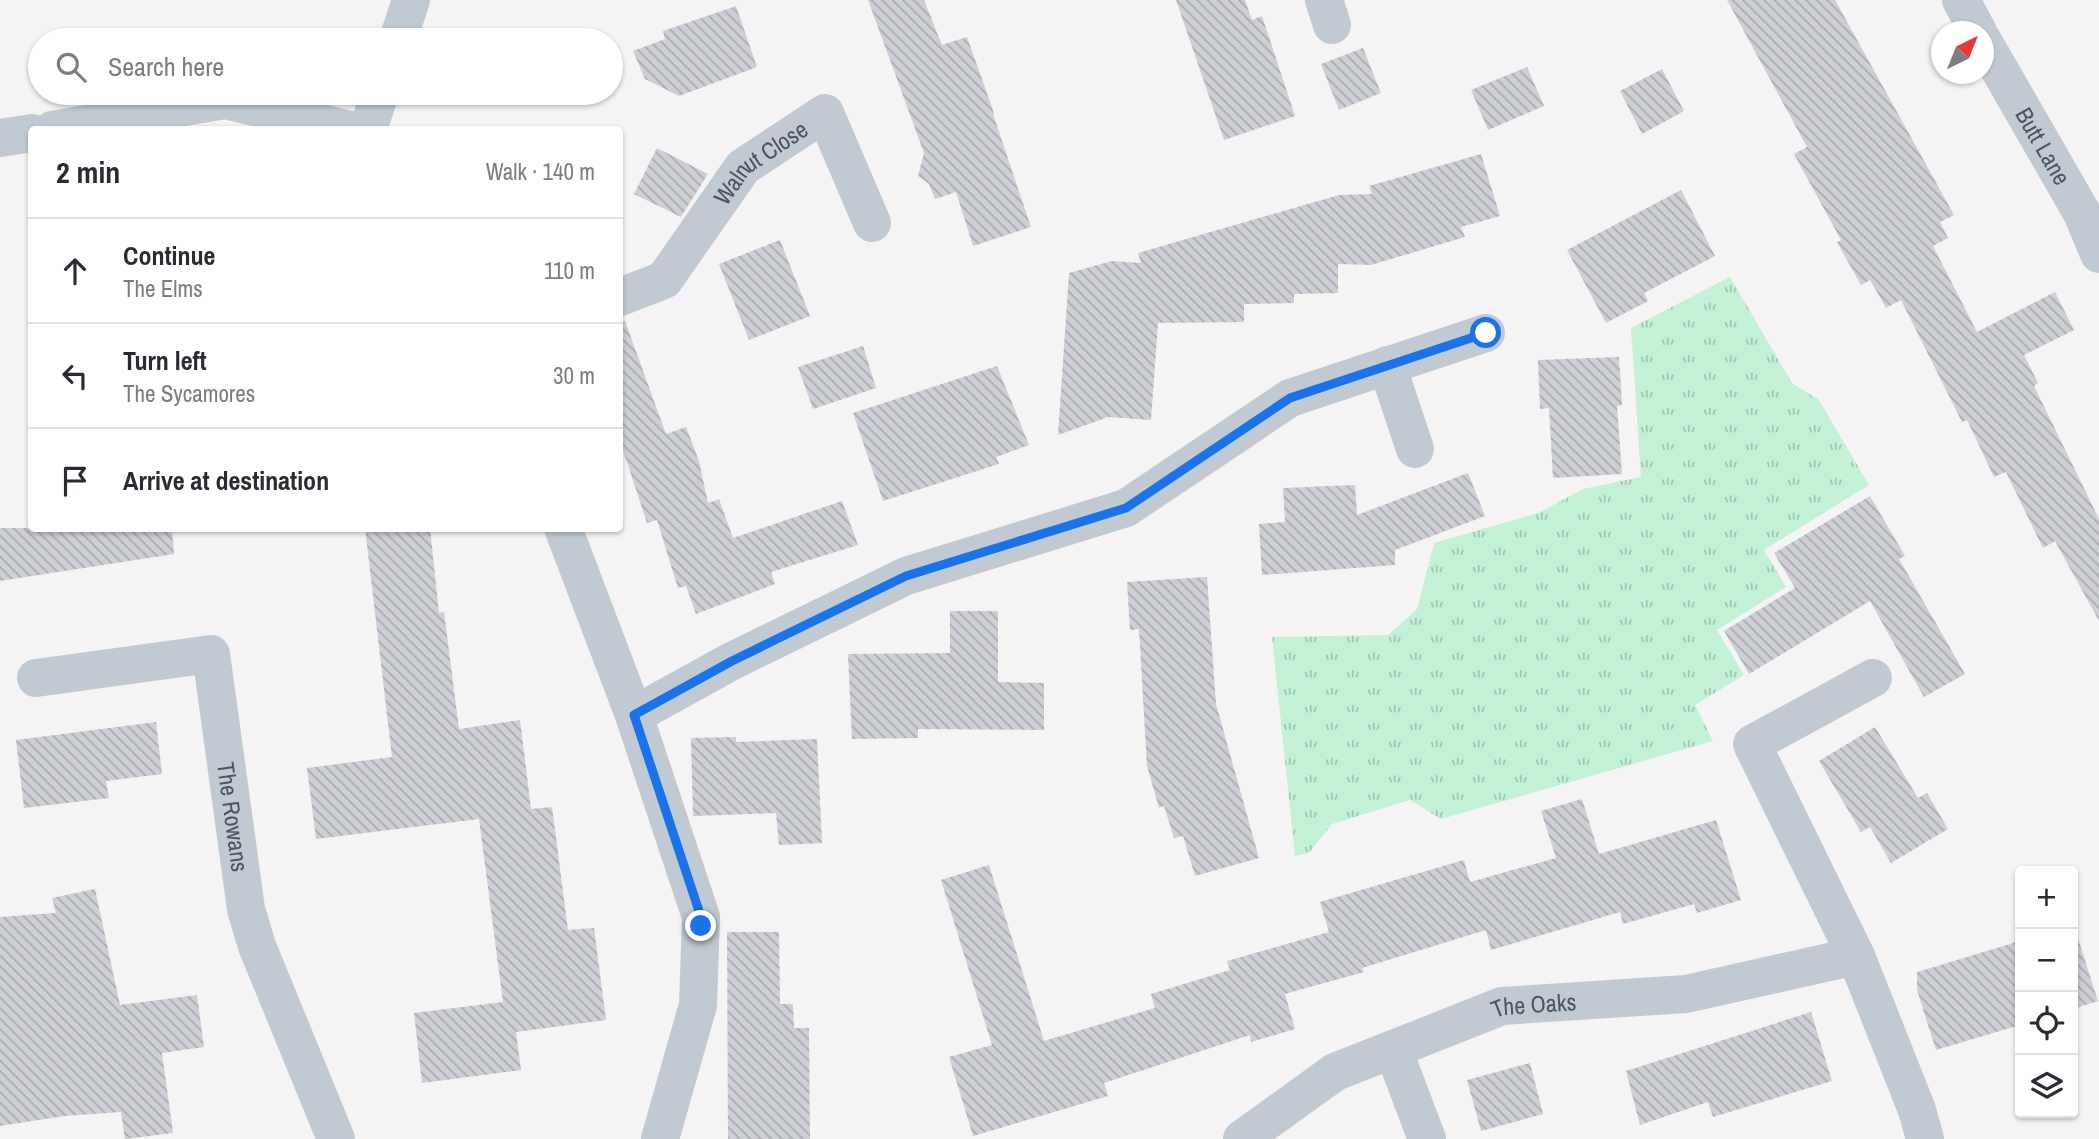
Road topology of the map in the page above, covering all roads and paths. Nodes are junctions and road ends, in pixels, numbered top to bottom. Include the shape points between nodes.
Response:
1 (411, 0) edge
2 (1961, 0) edge
3 (1972, 21) edge
4 (402, 28) edge
5 (1994, 60) edge
6 (196, 105) edge
7 (246, 105) edge
8 (376, 105) edge
9 (75, 126) edge
10 (333, 126) edge
11 (369, 126) edge
12 (28, 134) edge
13 (0, 138) edge
14 (872, 223) dead end
15 (2099, 254) edge
16 (623, 296) edge
17 (1486, 333) dead end
18 (1387, 365) junction
19 (1415, 449) dead end
20 (565, 532) edge
21 (36, 678) dead end
22 (1873, 678) dead end
23 (634, 715) junction
24 (1856, 957) junction
25 (1393, 1049) junction
26 (335, 1139) edge
27 (660, 1139) edge
28 (1242, 1139) edge
29 (1427, 1139) edge
30 (1925, 1139) edge

1 - 4 street
2 - 3 street
5 - 15 street, Butt Lane via 2082,213
6 - 9 street
7 - 10 street
8 - 11 street
12 - 13 street
14 - 16 street, Walnut Close via 825,113 743,167 664,280
17 - 18 street
18 - 19 street
18 - 23 street via 1290,398 1126,508 906,576
20 - 23 street
21 - 26 street, The Rowans via 211,654 246,909
22 - 24 street via 1752,744
23 - 27 street via 701,917 698,1005
24 - 25 street, The Oaks via 1686,993 1502,1006
24 - 30 street
25 - 28 street, The Oaks via 1335,1072
25 - 29 street

